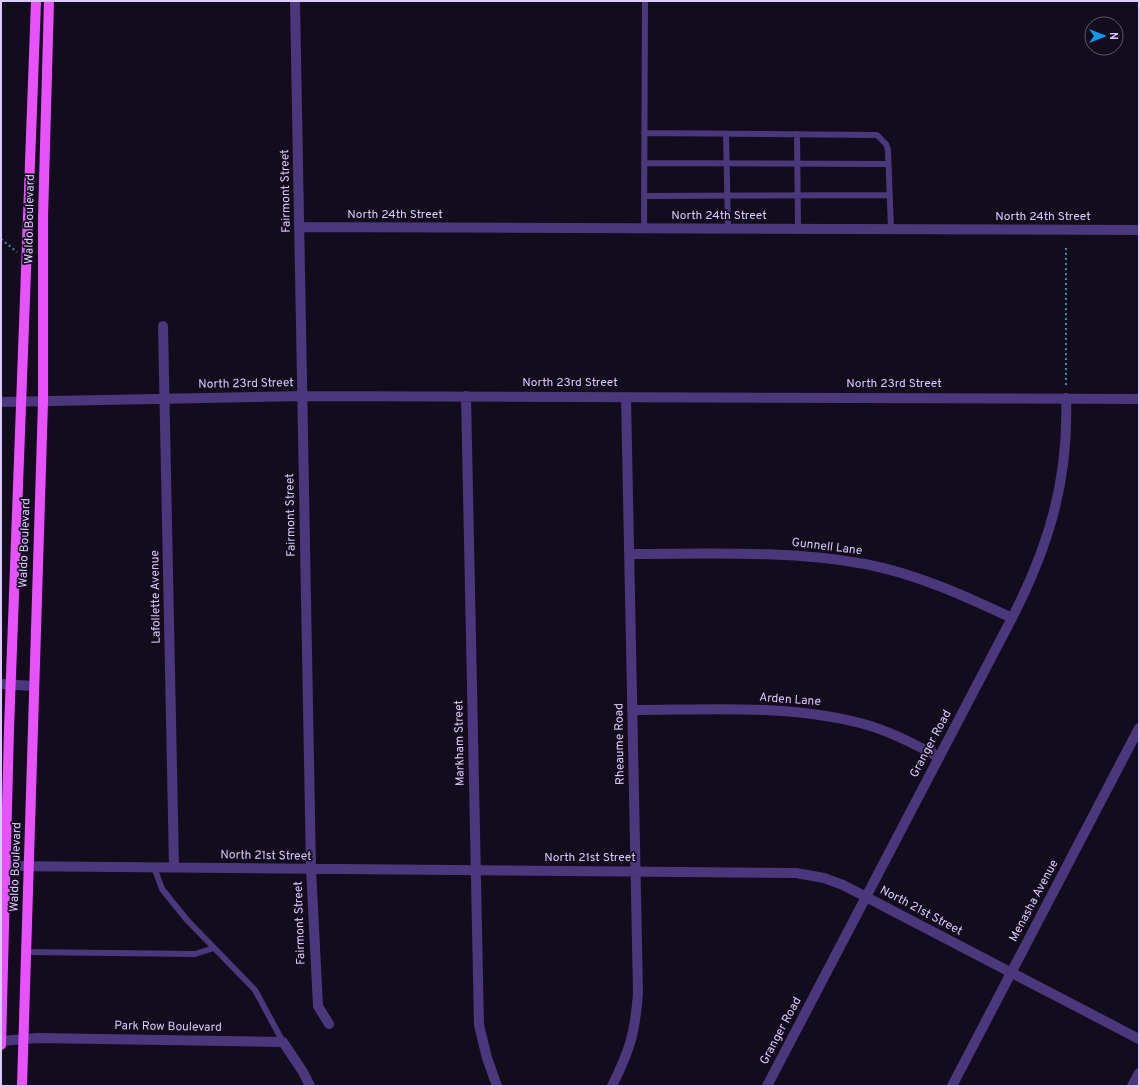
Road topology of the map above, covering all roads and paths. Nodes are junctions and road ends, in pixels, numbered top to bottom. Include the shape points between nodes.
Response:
1 (36, 1) edge
2 (49, 1) edge
3 (295, 1) edge
4 (645, 1) edge
5 (644, 133) junction
6 (726, 134) junction
7 (798, 134) junction
8 (644, 163) junction
9 (727, 164) junction
10 (798, 164) junction
11 (888, 164) junction
12 (890, 195) junction
13 (644, 196) junction
14 (728, 196) junction
15 (798, 196) junction
16 (299, 227) junction
17 (644, 228) junction
18 (728, 229) junction
19 (798, 229) junction
20 (891, 229) junction
21 (1139, 230) edge
22 (1, 239) edge
23 (1066, 247) dead end
24 (18, 252) dead end
25 (163, 326) dead end
26 (1066, 384) dead end
27 (302, 396) junction
28 (466, 396) junction
29 (626, 397) junction
30 (164, 398) junction
31 (1066, 398) junction
32 (1139, 399) edge
33 (1, 402) edge
34 (20, 402) junction
35 (43, 402) junction
36 (629, 554) junction
37 (1012, 618) junction
38 (6, 685) edge
39 (34, 686) junction
40 (632, 710) junction
41 (1139, 728) edge
42 (939, 756) junction
43 (3, 866) edge
44 (29, 866) junction
45 (154, 867) junction
46 (174, 868) junction
47 (311, 869) junction
48 (475, 871) junction
49 (635, 872) junction
50 (866, 897) junction
51 (214, 948) junction
52 (2, 951) edge
53 (26, 952) junction
54 (1010, 973) junction
55 (329, 1024) dead end
56 (24, 1039) junction
57 (1139, 1039) edge
58 (1, 1041) edge
59 (284, 1042) junction
60 (1, 1045) edge
61 (1139, 1073) edge
62 (22, 1086) edge
63 (310, 1086) edge
64 (497, 1086) edge
65 (612, 1086) edge
66 (767, 1086) edge
67 (952, 1086) edge
68 (1132, 1086) edge

1 - 34 main road, Waldo Boulevard
2 - 35 main road, Waldo Boulevard via 43,218
3 - 16 street, Fairmont Street
4 - 5 lane
5 - 6 lane
5 - 8 lane
6 - 7 lane
6 - 9 lane
7 - 10 lane
7 - 11 lane via 877,135 886,144
8 - 9 lane
8 - 13 lane
9 - 10 lane
9 - 14 lane
10 - 11 lane
10 - 15 lane
11 - 12 lane
12 - 15 lane
12 - 20 lane
13 - 14 lane
13 - 17 lane
14 - 15 lane
14 - 18 lane
15 - 19 lane
16 - 17 street, North 24th Street
16 - 27 street, Fairmont Street
17 - 18 street, North 24th Street
18 - 19 street, North 24th Street
19 - 20 street, North 24th Street
20 - 21 street, North 24th Street
22 - 24 path
23 - 26 path
25 - 30 street, Lafollette Avenue
27 - 28 street, North 23rd Street
27 - 30 street, North 23rd Street
27 - 47 street, Fairmont Street
28 - 29 street, North 23rd Street
28 - 48 street, Markham Street
29 - 31 street, North 23rd Street
29 - 36 street, Rheaume Road
30 - 35 street, North 23rd Street
30 - 46 street, Lafollette Avenue
31 - 32 street, North 23rd Street
31 - 37 street, Granger Road via 1067,432 1056,506 1039,562
33 - 34 street, North 23rd Street
34 - 35 street, North 23rd Street
34 - 38 main road, Waldo Boulevard
35 - 39 main road, Waldo Boulevard
36 - 37 street, Gunnell Lane via 784,554 866,564 934,584
36 - 40 street, Rheaume Road
37 - 42 street, Granger Road
38 - 39 street
38 - 43 main road, Waldo Boulevard
39 - 44 main road, Waldo Boulevard
40 - 42 street, Arden Lane via 765,710 824,715 876,729
40 - 49 street, Rheaume Road
41 - 54 street, Menasha Avenue
42 - 50 street, Granger Road
43 - 44 street, North 21st Street
43 - 52 main road, Waldo Boulevard
44 - 45 street, North 21st Street
44 - 53 main road, Waldo Boulevard
45 - 46 street, North 21st Street
45 - 51 lane via 162,889
46 - 47 street, North 21st Street
47 - 48 street, North 21st Street
47 - 55 street, Fairmont Street via 318,1006
48 - 49 street, North 21st Street
48 - 64 street, Markham Street via 479,1025
49 - 50 street, North 21st Street via 796,873 824,878
49 - 65 street, Rheaume Road via 638,993 636,1023 627,1055
50 - 54 street, North 21st Street
50 - 66 street, Granger Road
51 - 53 lane via 195,954
51 - 59 lane via 255,990
52 - 58 main road, Waldo Boulevard
53 - 56 main road, Waldo Boulevard
54 - 57 street, North 21st Street
54 - 67 street, Menasha Avenue
56 - 58 street, Park Row Boulevard
56 - 59 street, Park Row Boulevard
56 - 62 main road, Waldo Boulevard
58 - 60 main road, Waldo Boulevard
59 - 63 street
61 - 68 street

